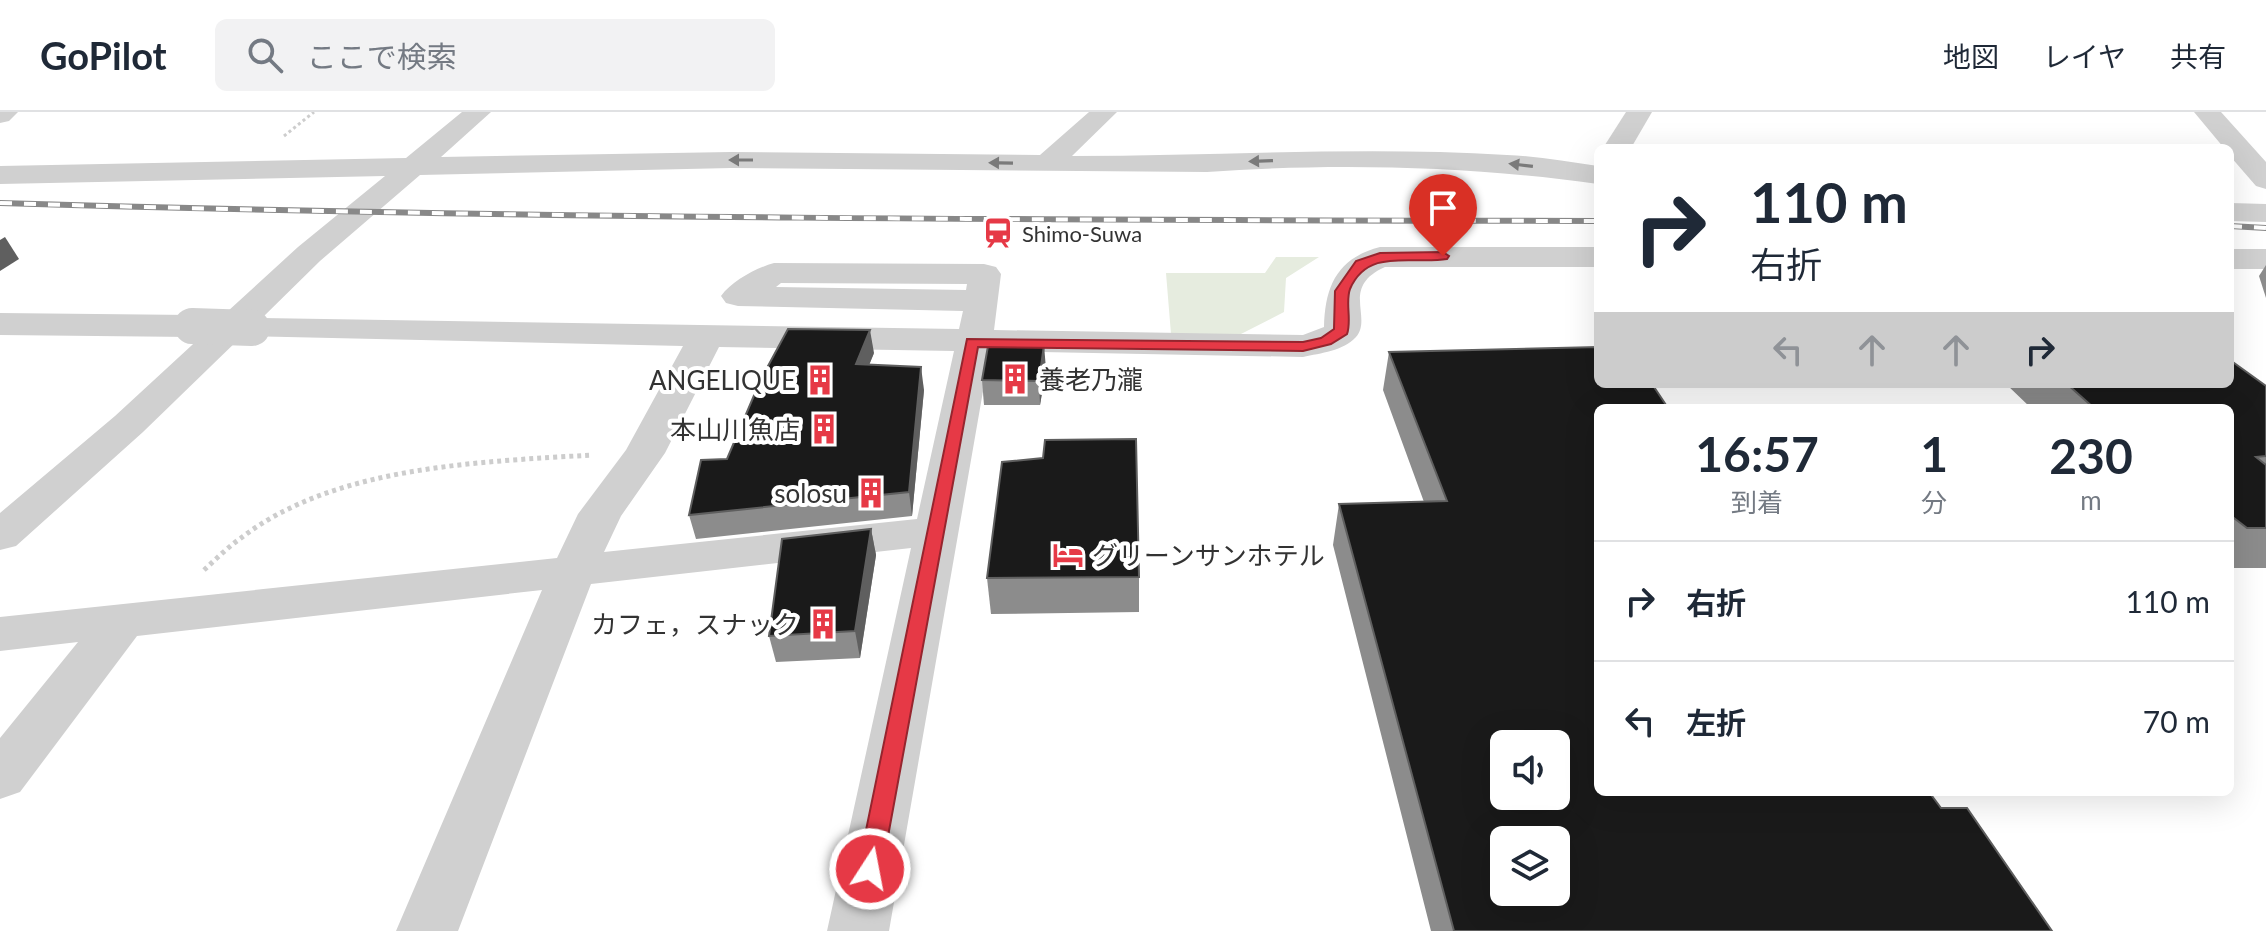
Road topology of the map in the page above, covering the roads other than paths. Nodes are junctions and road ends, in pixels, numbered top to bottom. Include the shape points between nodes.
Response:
1 (5, 112) edge
2 (478, 112) edge
3 (1104, 112) edge
4 (1639, 112) edge
5 (2207, 112) edge
6 (0, 115) edge
7 (1619, 144) edge
8 (1047, 164) junction
9 (412, 168) junction
10 (1594, 174) edge
11 (0, 175) edge
12 (2266, 180) edge
13 (2234, 212) edge
14 (2266, 213) edge
15 (1594, 257) edge
16 (2234, 259) edge
17 (2266, 259) edge
18 (977, 322) junction
19 (0, 324) edge
20 (706, 336) junction
21 (938, 531) junction
22 (0, 536) edge
23 (572, 573) junction
24 (142, 619) junction
25 (0, 634) edge
26 (0, 777) edge
27 (427, 931) edge
28 (858, 931) edge

1 - 6 street
2 - 9 street
3 - 8 street
4 - 7 street
5 - 12 street
8 -> 9 street via 731,160
10 -> 8 street via 1508,163
9 - 11 street
9 - 22 street via 309,254 129,424
13 - 14 street
15 - 18 street via 1380,257 1361,264 1342,291 1342,331 1303,346
16 - 17 street
18 - 18 street via 984,274 774,273 738,296
18 - 20 street
18 - 21 street
19 - 20 street, bridge
20 - 23 street via 645,453 600,514
21 - 23 street
21 - 28 street
23 - 24 street
23 - 27 street
24 - 25 street
24 - 26 street

